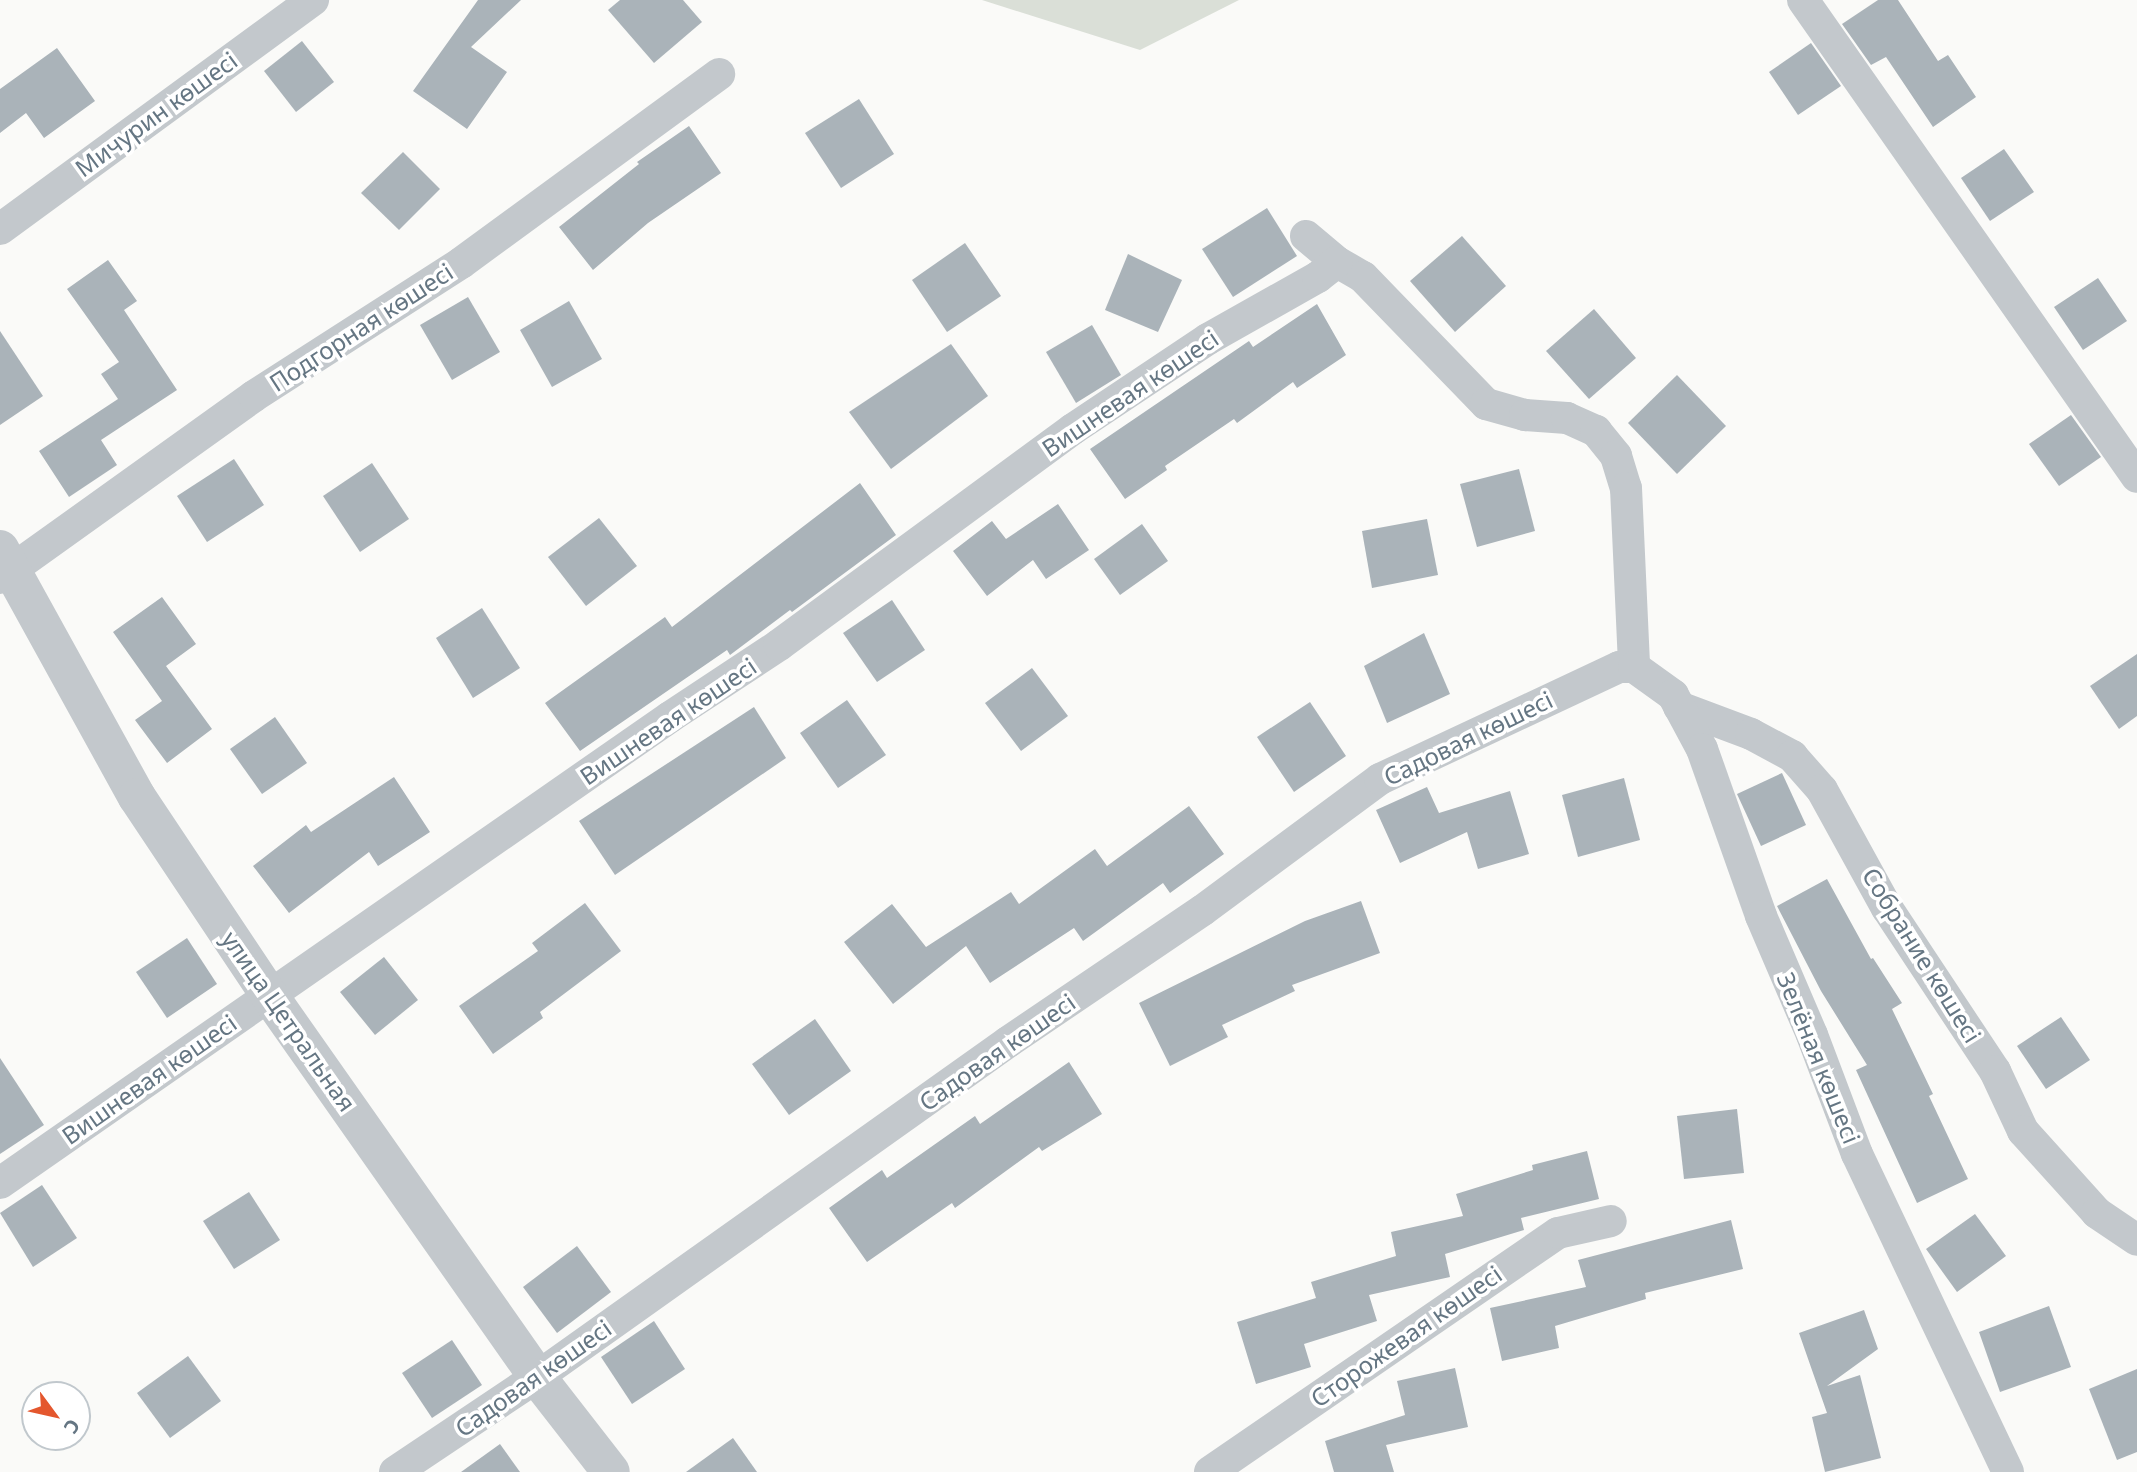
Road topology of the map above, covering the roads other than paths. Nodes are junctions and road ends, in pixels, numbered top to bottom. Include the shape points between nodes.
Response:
1 (313, 0) edge
2 (1803, 0) edge
3 (719, 74) dead end
4 (0, 229) edge
5 (1306, 236) dead end
6 (1337, 262) junction
7 (2137, 477) edge
8 (4, 565) edge
9 (1626, 667) junction
10 (1679, 708) junction
11 (269, 995) junction
12 (0, 1183) edge
13 (1611, 1221) dead end
14 (2137, 1240) edge
15 (537, 1377) junction
16 (396, 1472) edge
17 (611, 1472) edge
18 (1210, 1472) edge
19 (2007, 1472) edge

1 - 4 street, Мичурин көшесі
2 - 7 street
3 - 8 street, Подгорная көшесі via 460,263
5 - 6 street
6 - 9 street via 1372,286 1486,404 1525,415 1567,418 1596,431 1616,456 1626,488
6 - 11 street, Вишневая көшесі via 1208,339 1073,429 779,645
8 - 11 street, улица Цетральная via 137,797
9 - 10 street, Зелёная көшесі via 1673,695
9 - 15 street, Садовая көшесі via 1380,779 1203,910
10 - 14 street, Собрание көшесі via 1751,734 1792,756 1822,790 1887,908 1995,1070 2023,1131 2097,1213
10 - 19 street, Зелёная көшесі via 1702,749 1761,916 1857,1154
11 - 12 street, Вишневая көшесі
11 - 15 street, улица Цетральная
13 - 18 street, Сторожевая көшесі via 1558,1233
15 - 16 street, Садовая көшесі
15 - 17 street, улица Цетральная

